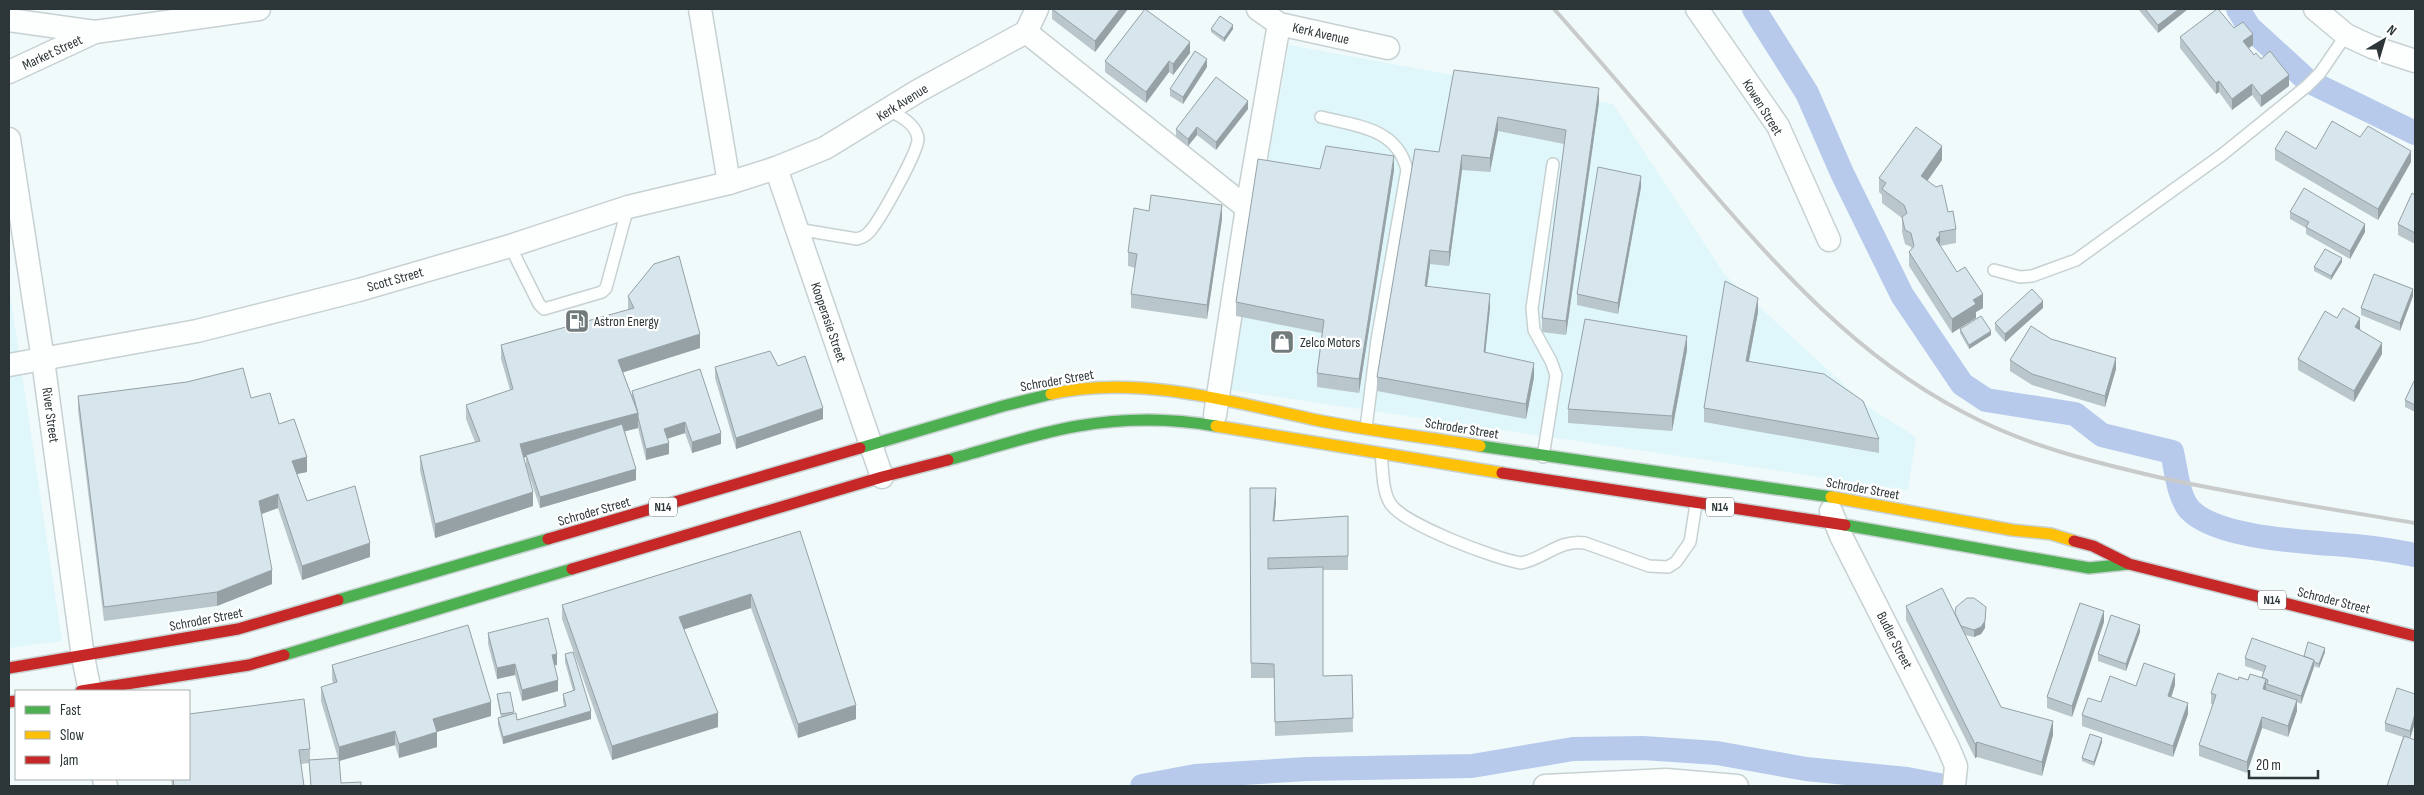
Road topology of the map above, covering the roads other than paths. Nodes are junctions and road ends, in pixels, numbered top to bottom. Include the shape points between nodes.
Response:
1 (259, 9) edge
2 (700, 9) edge
3 (1038, 9) edge
4 (1258, 9) edge
5 (1696, 9) edge
6 (2315, 9) edge
7 (9, 20) edge
8 (1279, 24) junction
9 (95, 32) junction
10 (1026, 32) junction
11 (2346, 35) junction
12 (1388, 48) dead end
13 (2415, 61) edge
14 (9, 72) edge
15 (888, 110) junction
16 (1320, 117) dead end
17 (9, 138) edge
18 (1553, 164) dead end
19 (776, 168) junction
20 (729, 183) junction
21 (628, 207) junction
22 (1247, 208) junction
23 (797, 229) junction
24 (1829, 240) dead end
25 (510, 246) junction
26 (1994, 270) dead end
27 (43, 360) junction
28 (9, 365) edge
29 (1218, 398) junction
30 (1213, 425) junction
31 (1366, 428) junction
32 (872, 445) junction
33 (1381, 453) junction
34 (1543, 457) junction
35 (882, 477) junction
36 (1540, 479) junction
37 (1825, 496) junction
38 (1696, 504) junction
39 (1836, 524) junction
40 (2129, 564) junction
41 (2415, 636) edge
42 (83, 657) junction
43 (9, 668) edge
44 (87, 690) edge
45 (93, 690) edge
46 (1955, 779) edge
47 (1545, 786) edge
48 (1737, 786) edge

1 - 9 street, Market Street
2 - 20 street
3 - 10 street
4 - 8 street, Kerk Avenue
5 - 24 street, Kowen Street via 1778,126
6 - 11 street
7 - 9 street, Market Street
8 - 12 street, Kerk Avenue
8 - 22 street
9 - 14 street, Market Street
10 - 15 street, Kerk Avenue
10 - 22 street
11 - 13 street
11 - 26 lane via 2307,86 2223,154 2076,260 2032,276 2020,277
15 - 19 street, Kerk Avenue via 825,148
15 - 23 lane via 916,131 917,144 894,193 871,230 857,239
16 - 31 lane via 1394,142 1407,170 1377,340
17 - 27 street, River Street
18 - 34 lane via 1532,308 1534,330 1556,375
19 - 20 street, Scott Street
19 - 23 street, Kooperasie Street
20 - 21 street, Scott Street
21 - 25 street, Scott Street
21 - 25 lane via 607,285 602,292 544,309
22 - 29 street
23 - 32 street, Kooperasie Street
25 - 27 street, Scott Street via 359,290 197,331
27 - 28 street, Scott Street
27 - 42 street, River Street
29 - 30 street
29 - 31 highway, Schroder Street / N14 via 1268,411
29 - 32 highway, Schroder Street / N14 via 1118,388 1069,390
30 - 33 highway, Schroder Street / N14
30 - 35 highway, Schroder Street / N14 via 1171,420 1077,426
31 - 34 highway, Schroder Street / N14
32 - 35 street, Kooperasie Street
32 - 42 highway, Schroder Street / N14 via 238,629
33 - 36 highway, Schroder Street / N14
33 - 38 lane via 1386,495 1403,517 1420,527 1521,563 1575,541 1649,566 1668,567 1676,562 1690,542
34 - 36 lane
34 - 37 highway, Schroder Street / N14
35 - 45 highway, Schroder Street / N14 via 249,665
36 - 38 highway, Schroder Street / N14
37 - 39 street, Budler Street
37 - 40 highway, Schroder Street / N14 via 2012,530 2051,534 2093,546
38 - 39 highway, Schroder Street / N14
39 - 40 highway, Schroder Street / N14 via 2089,568
39 - 46 street, Budler Street via 1948,746
40 - 41 highway, Schroder Street / N14
42 - 43 highway, Schroder Street / N14
42 - 44 street, River Street
47 - 48 street via 1666,780

